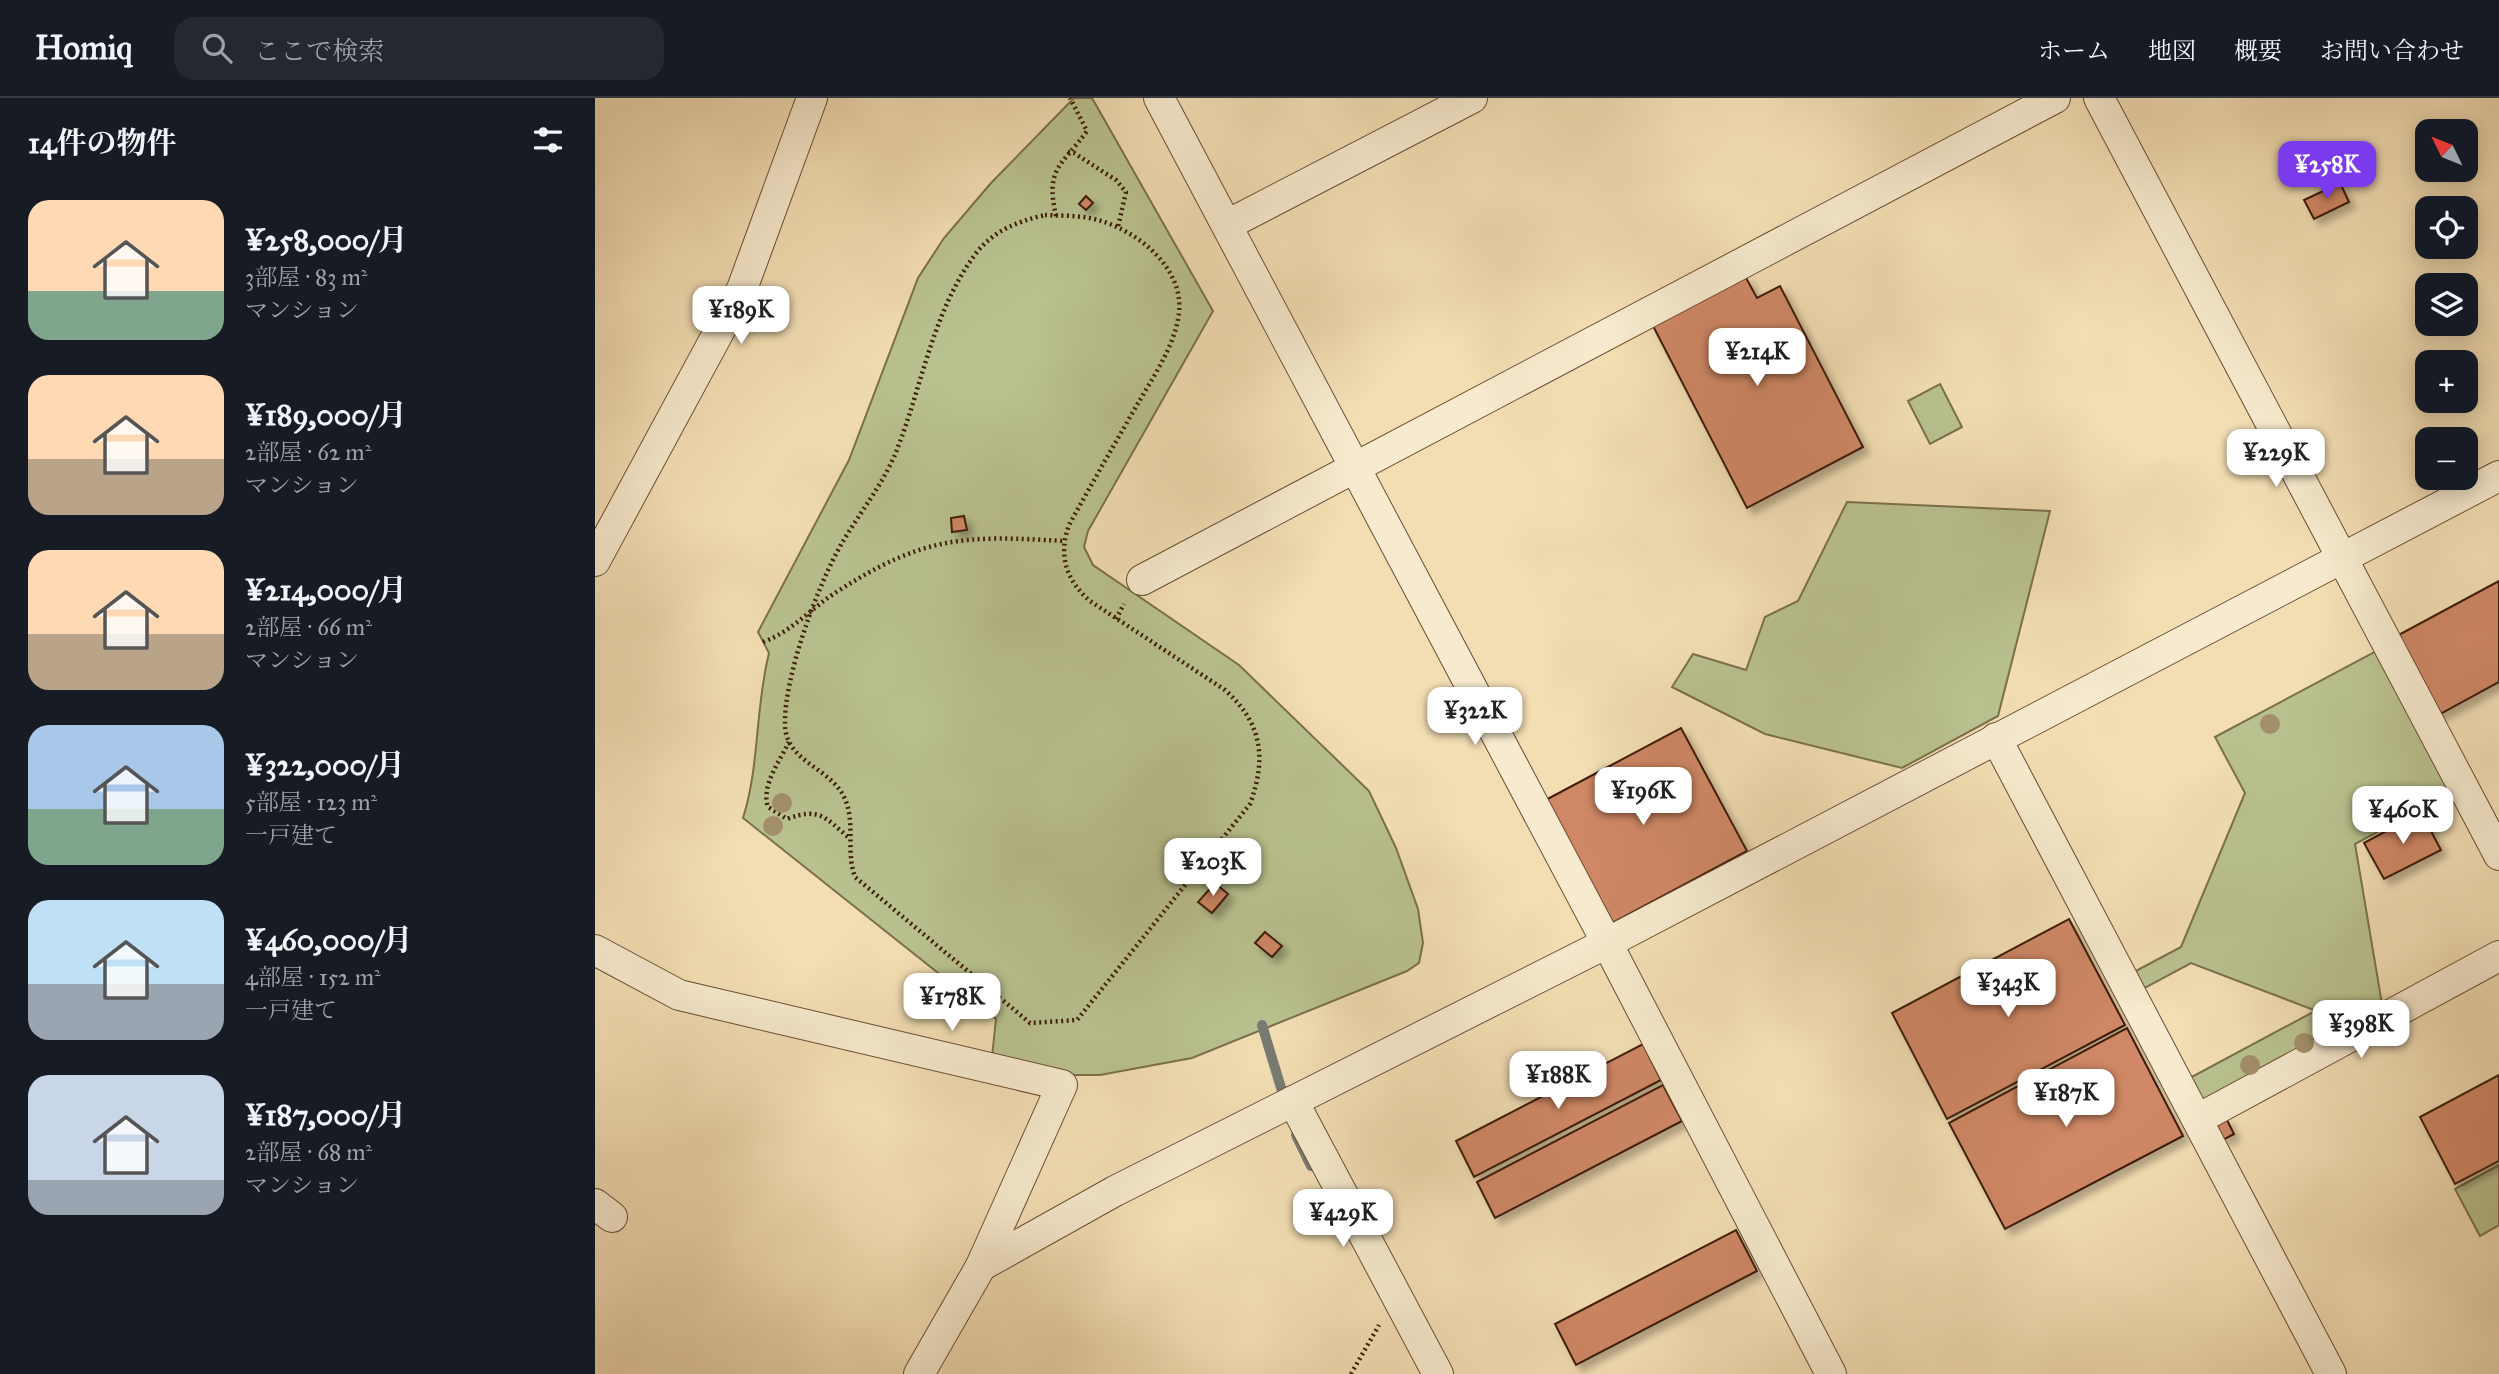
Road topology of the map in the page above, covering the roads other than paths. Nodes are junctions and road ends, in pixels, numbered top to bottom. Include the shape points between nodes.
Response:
1 (813, 98) edge
2 (1159, 98) edge
3 (1472, 98) edge
4 (2055, 98) edge
5 (2099, 98) edge
6 (1227, 225) junction
7 (1355, 466) junction
8 (2499, 476) edge
9 (2341, 559) junction
10 (595, 561) edge
11 (1142, 580) dead end
12 (1996, 738) junction
13 (2499, 855) edge
14 (1608, 943) junction
15 (595, 950) edge
16 (2499, 956) edge
17 (1293, 1101) junction
18 (2198, 1119) junction
19 (981, 1266) junction
20 (919, 1374) edge
21 (1438, 1374) edge
22 (1831, 1374) edge
23 (2331, 1374) edge

1 - 10 street via 742,289
2 - 6 street
3 - 6 street
4 - 7 street
5 - 9 street
6 - 7 street
7 - 11 street
7 - 14 street
8 - 9 street
9 - 12 street
9 - 13 street
12 - 14 street
12 - 18 street
14 - 17 street
14 - 22 street
15 - 19 street via 679,995 1062,1085
16 - 18 street
17 - 19 street via 1115,1191
17 - 21 street
18 - 23 street
19 - 20 street

